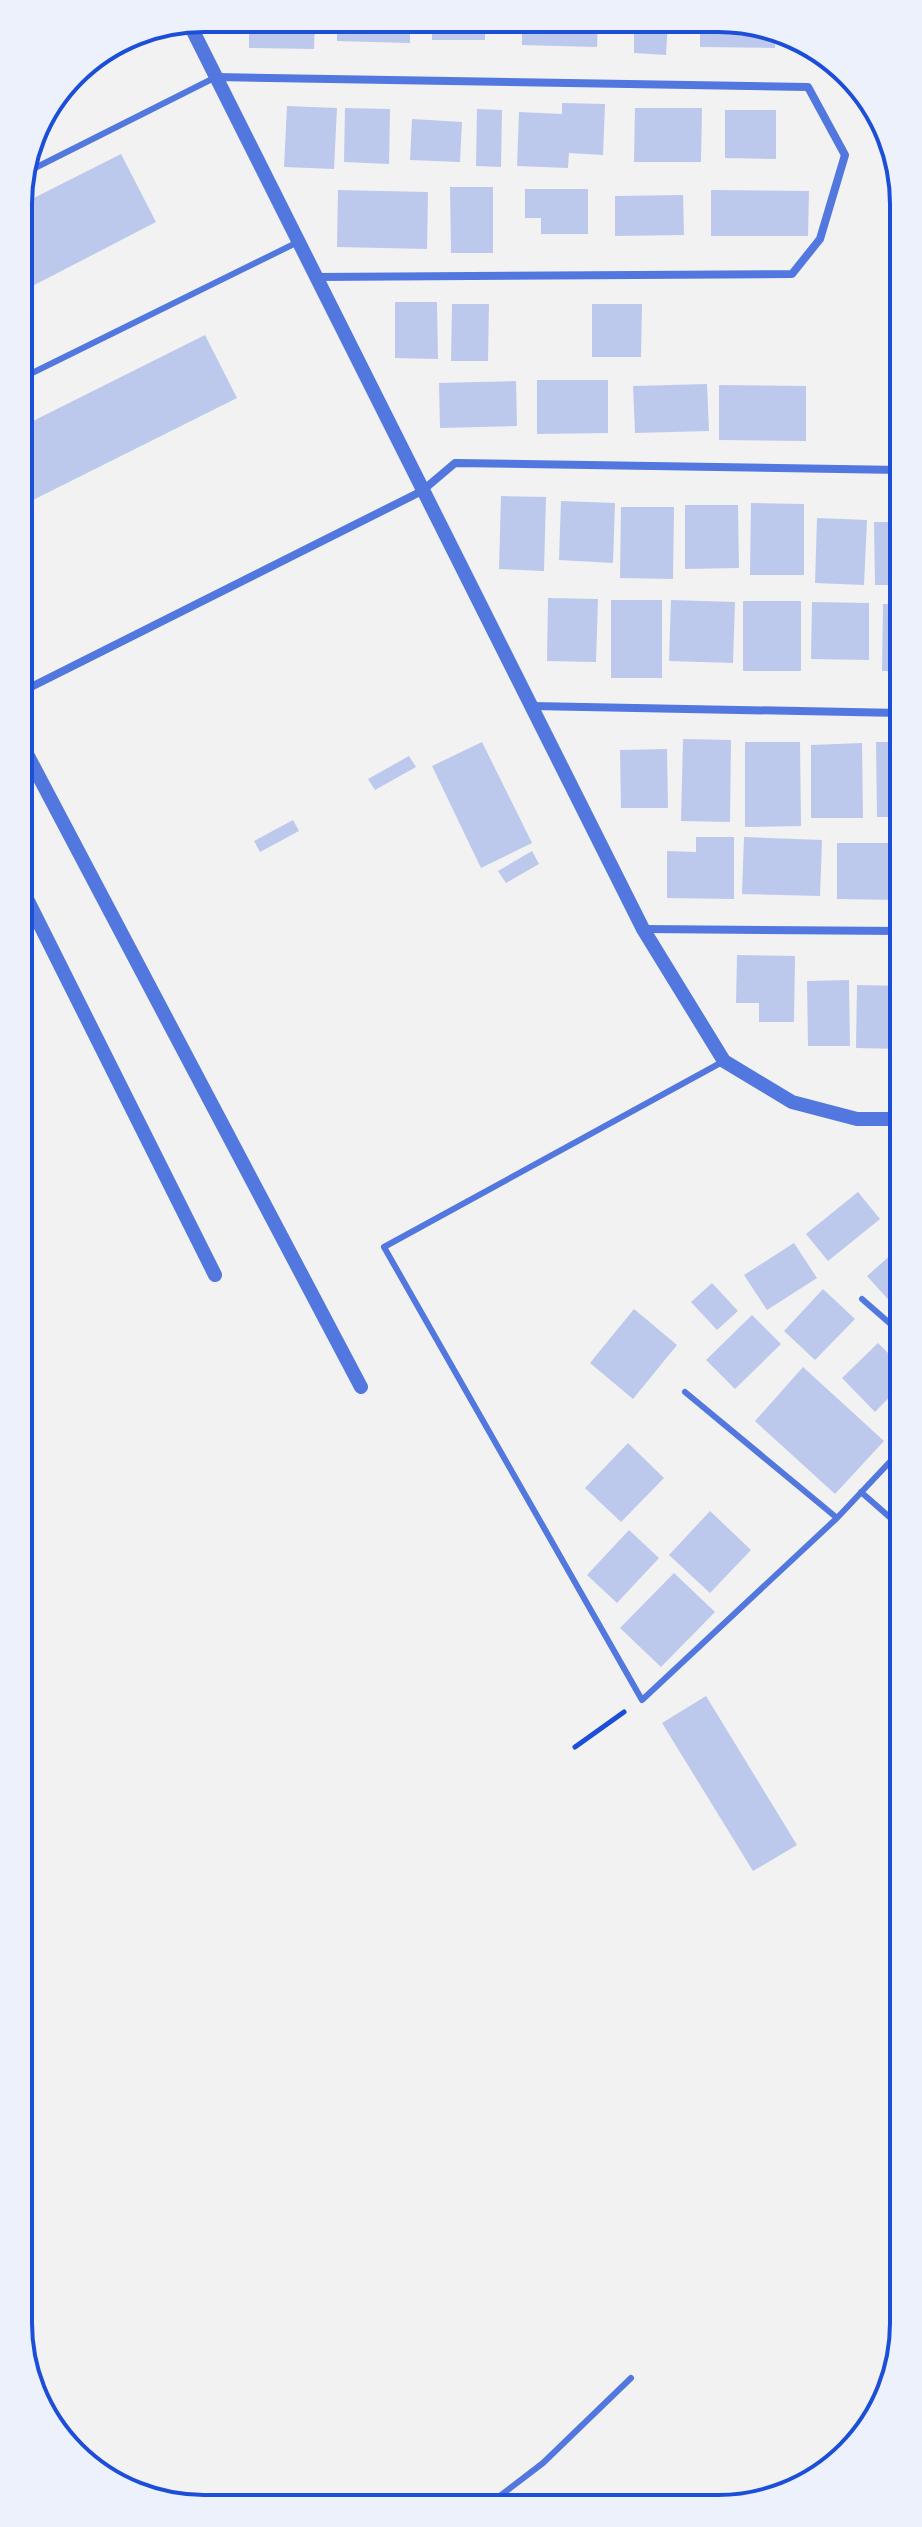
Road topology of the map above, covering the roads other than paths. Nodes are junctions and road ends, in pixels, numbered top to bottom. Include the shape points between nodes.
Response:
1 (194, 32) edge
2 (216, 77) junction
3 (36, 167) edge
4 (298, 242) junction
5 (316, 277) junction
6 (32, 373) edge
7 (890, 470) edge
8 (422, 491) junction
9 (32, 686) edge
10 (532, 706) junction
11 (890, 713) edge
12 (32, 764) edge
13 (32, 909) edge
14 (643, 929) junction
15 (890, 931) edge
16 (724, 1061) junction
17 (890, 1119) edge
18 (215, 1275) dead end
19 (862, 1299) dead end
20 (890, 1324) edge
21 (361, 1387) dead end
22 (685, 1392) dead end
23 (890, 1462) edge
24 (861, 1492) junction
25 (890, 1517) edge
26 (837, 1518) junction
27 (631, 2378) dead end
28 (501, 2495) edge

1 - 2 street
2 - 3 lane
2 - 4 street
2 - 5 street via 808,87 845,155 820,239 792,274
4 - 5 street
4 - 6 lane
5 - 8 street
7 - 8 street via 455,463
8 - 9 street
8 - 10 street
10 - 11 street
10 - 14 street
12 - 21 street
13 - 18 street
14 - 15 street
14 - 16 street
16 - 17 street via 792,1102 857,1119
16 - 26 lane via 384,1247 642,1700
19 - 20 lane
22 - 26 lane
23 - 24 lane
24 - 25 lane
24 - 26 lane
27 - 28 lane via 543,2463

